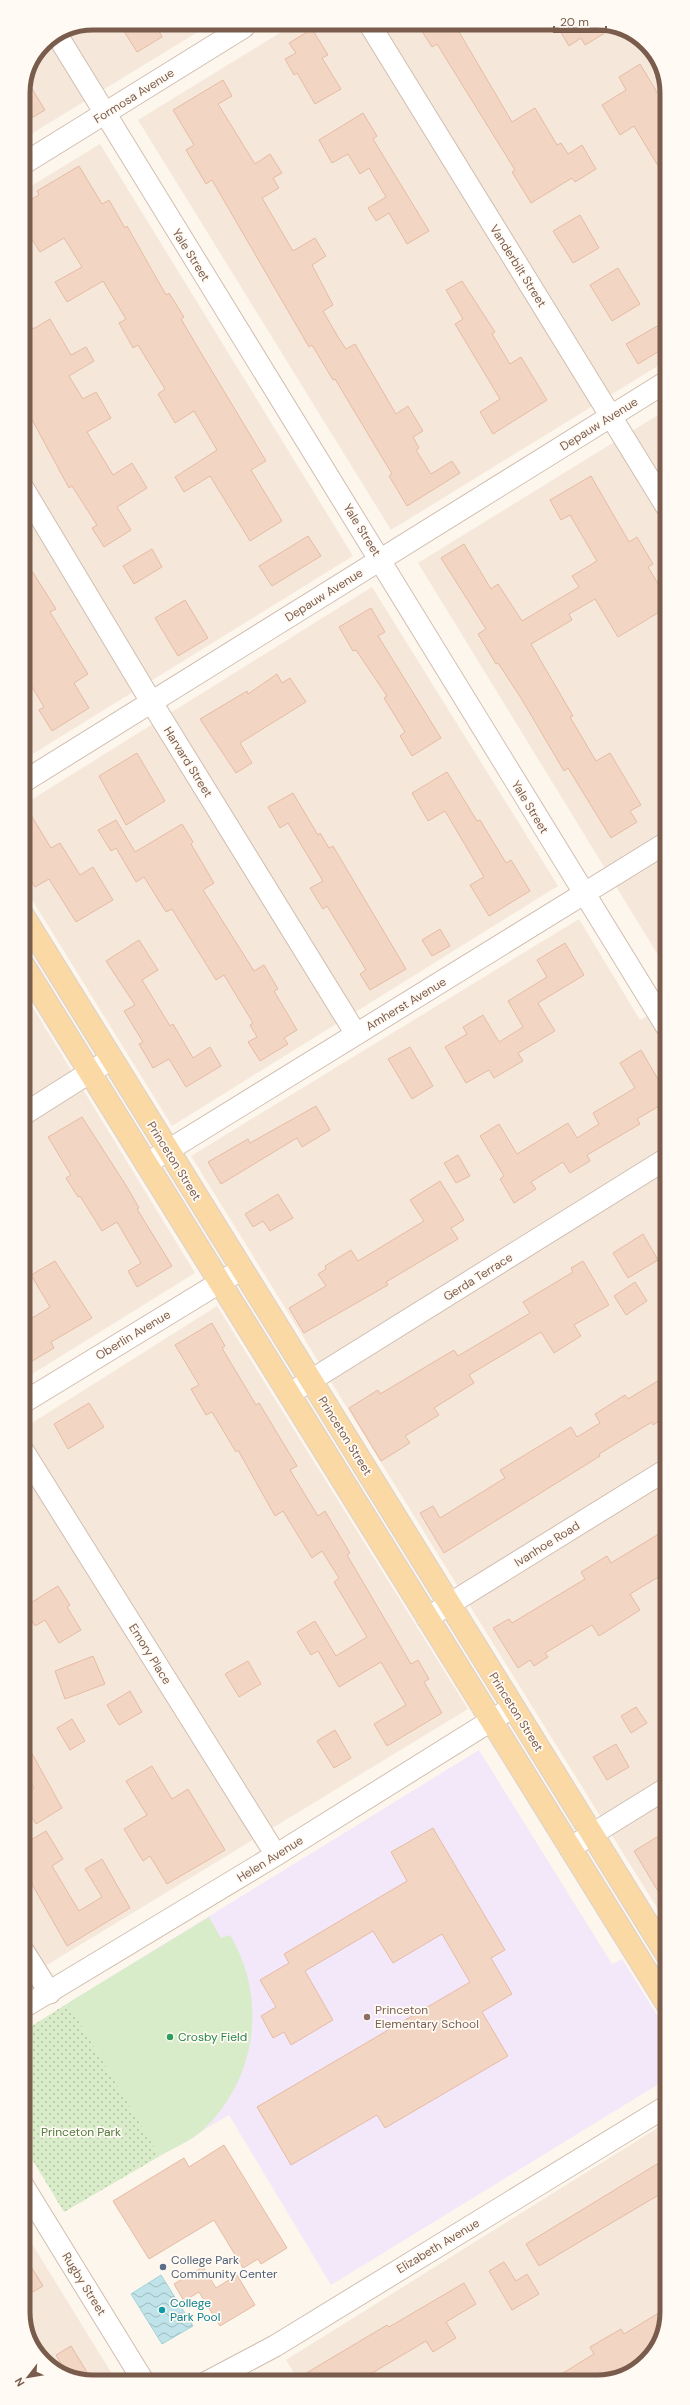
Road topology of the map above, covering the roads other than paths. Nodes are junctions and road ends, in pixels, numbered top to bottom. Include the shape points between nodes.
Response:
1 (239, 30) edge
2 (373, 30) edge
3 (60, 40) edge
4 (104, 114) junction
5 (30, 160) edge
6 (660, 386) edge
7 (611, 416) junction
8 (660, 496) edge
9 (30, 500) edge
10 (380, 560) junction
11 (152, 703) junction
12 (30, 778) edge
13 (660, 847) edge
14 (584, 895) junction
15 (30, 927) edge
16 (30, 976) edge
17 (660, 1016) edge
18 (356, 1034) junction
19 (111, 1059) junction
20 (89, 1073) junction
21 (30, 1110) edge
22 (167, 1150) junction
23 (660, 1162) edge
24 (146, 1164) junction
25 (242, 1269) junction
26 (219, 1282) junction
27 (311, 1381) junction
28 (289, 1394) junction
29 (30, 1398) edge
30 (30, 1462) edge
31 (660, 1474) edge
32 (450, 1605) junction
33 (427, 1618) junction
34 (513, 1707) junction
35 (491, 1721) junction
36 (660, 1792) edge
37 (592, 1835) junction
38 (570, 1848) junction
39 (276, 1855) junction
40 (660, 1944) edge
41 (30, 1962) edge
42 (660, 1993) edge
43 (50, 1994) junction
44 (30, 2004) edge
45 (660, 2110) edge
46 (30, 2197) edge
47 (140, 2375) edge
48 (220, 2375) edge

1 - 4 street, Formosa Avenue
2 - 7 street, Vanderbilt Street
3 - 4 street, Yale Street
4 - 5 street, Formosa Avenue
4 - 10 street, Yale Street
6 - 7 street, Depauw Avenue
7 - 8 street, Vanderbilt Street
7 - 10 street, Depauw Avenue
9 - 11 street, Harvard Street
10 - 11 street, Depauw Avenue
10 - 14 street, Yale Street
11 - 12 street, Depauw Avenue
11 - 18 street, Harvard Street
13 - 14 street, Amherst Avenue
14 - 17 street, Yale Street
14 - 18 street, Amherst Avenue
15 - 19 main road, Princeton Street
16 - 20 main road
18 - 22 street, Amherst Avenue
19 - 20 street
19 - 22 main road, Princeton Street
20 - 21 street
20 - 24 main road
22 - 24 street, Amherst Avenue
22 - 25 main road, Princeton Street
23 - 27 street, Gerda Terrace
24 - 26 main road
25 - 26 street, Oberlin Avenue
25 - 27 main road, Princeton Street
26 - 28 main road
26 - 29 street, Oberlin Avenue
27 - 28 street, Gerda Terrace
27 - 32 main road, Princeton Street
28 - 33 main road
30 - 39 street, Emory Place
31 - 32 street, Ivanhoe Road
32 - 33 street, Ivanhoe Road
32 - 34 main road, Princeton Street
33 - 35 main road
34 - 35 street, Helen Avenue
34 - 37 main road, Princeton Street
35 - 38 main road
35 - 39 street, Helen Avenue
36 - 37 street
37 - 38 street
37 - 40 main road, Princeton Street
38 - 42 main road
39 - 43 street, Helen Avenue
41 - 43 street
43 - 44 street, Helen Avenue
45 - 48 street, Elizabeth Avenue via 275,2346
46 - 47 street, Rugby Street

